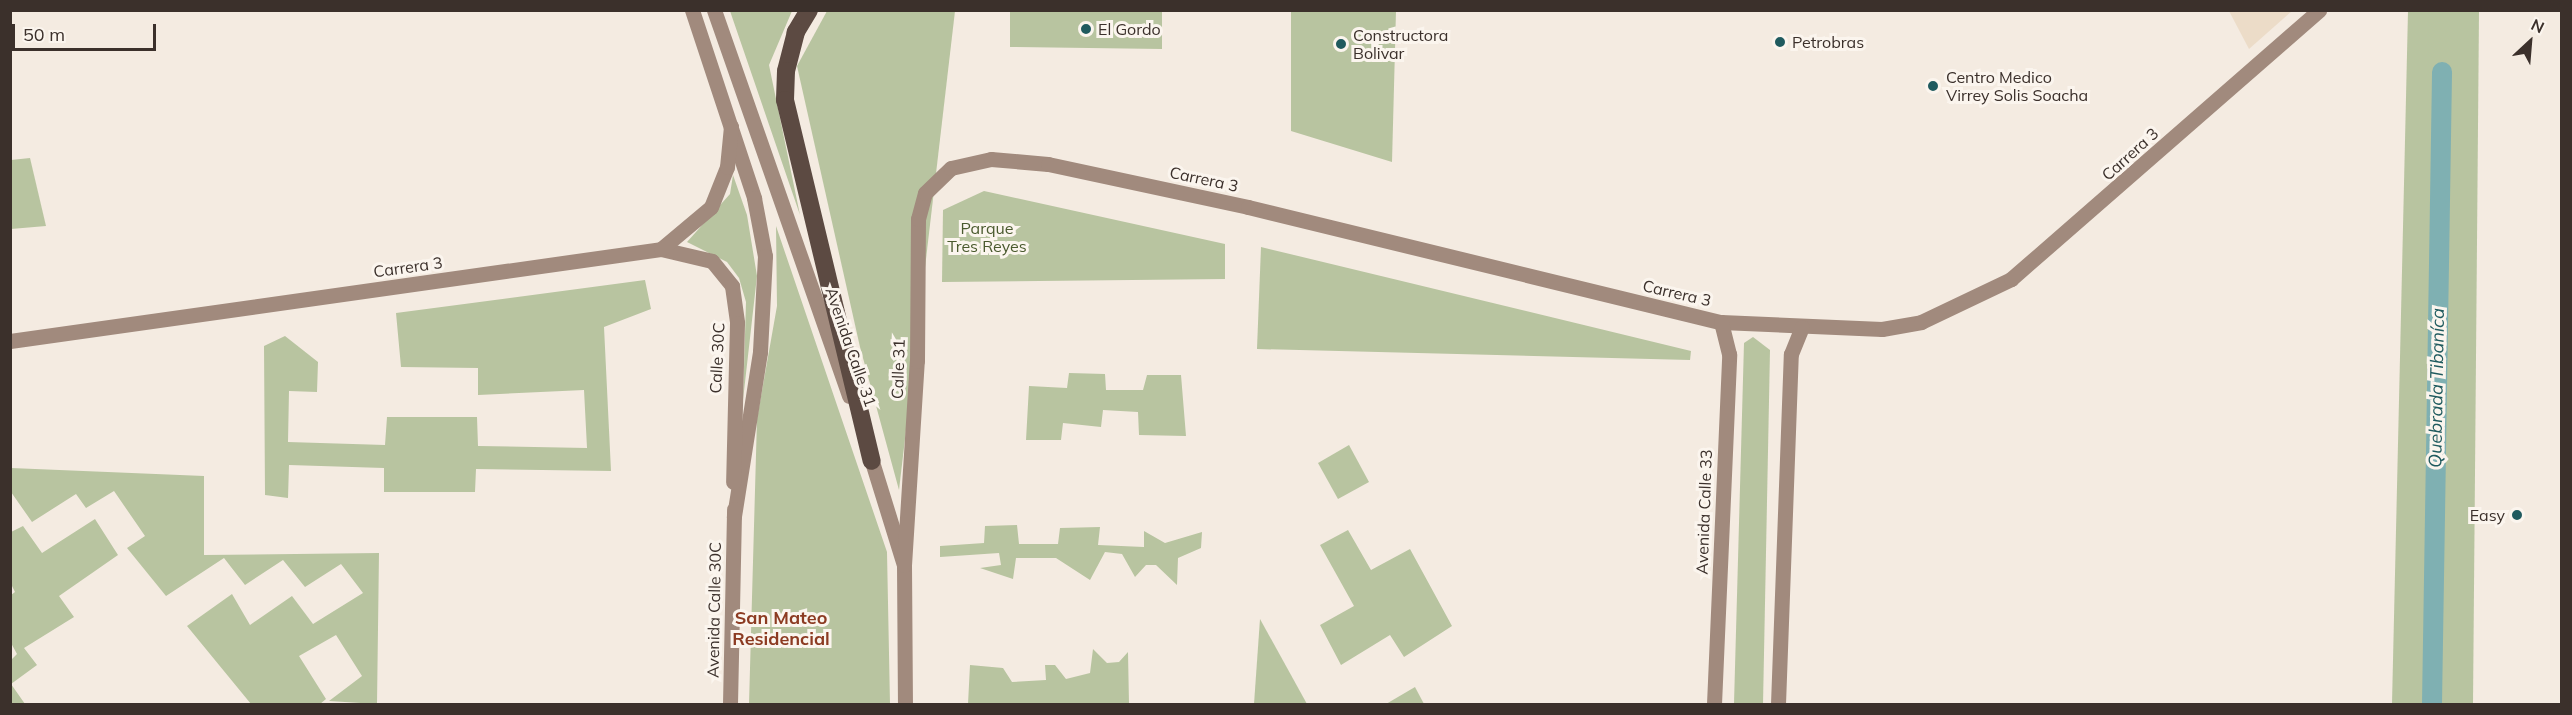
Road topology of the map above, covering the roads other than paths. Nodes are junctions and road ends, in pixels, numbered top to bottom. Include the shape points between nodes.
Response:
1 (692, 10) edge
2 (714, 10) edge
3 (809, 10) edge
4 (2319, 10) edge
5 (731, 126) junction
6 (936, 178) joint
7 (661, 249) junction
8 (1721, 322) junction
9 (1802, 327) junction
10 (10, 341) edge
11 (872, 461) junction
12 (734, 517) junction
13 (904, 565) junction
14 (730, 705) edge
15 (905, 705) edge
16 (1714, 705) edge
17 (1778, 705) edge

1 - 5 street
2 - 11 street, Avenida Calle 31
3 - 11 highway via 796,32 788,62 785,100
4 - 9 street, Carrera 3 via 2011,279 1921,322 1882,329
5 - 7 street via 727,166 711,207
5 - 12 street via 754,198 766,285
6 - 8 street, Carrera 3 via 951,168 991,159 1048,164 1248,207
6 - 13 street, Calle 31 via 925,193 918,219 917,361
7 - 10 street, Carrera 3
7 - 12 street, Calle 30C via 712,261 732,286 737,322 732,427
8 - 9 street, Carrera 3
8 - 16 street, Avenida Calle 33 via 1729,354
9 - 17 street via 1791,354
11 - 13 street, Avenida Calle 31
12 - 14 street, Avenida Calle 30C
13 - 15 street, Avenida Calle 31

